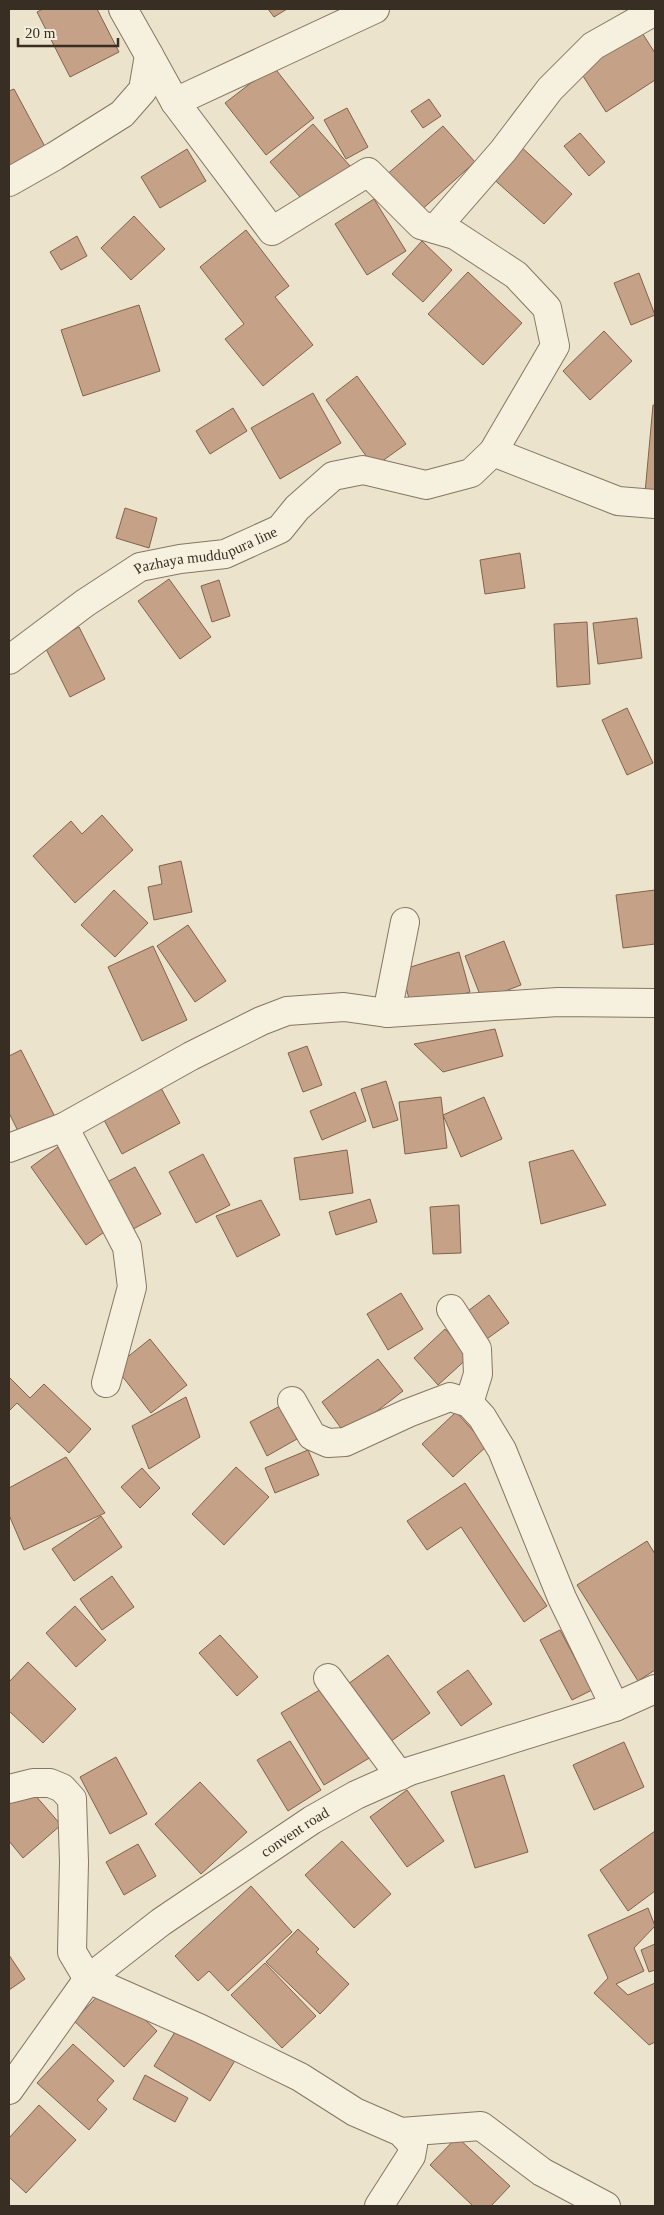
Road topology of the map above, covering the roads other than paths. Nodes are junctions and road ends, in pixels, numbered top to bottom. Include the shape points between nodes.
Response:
1 (123, 9) edge
2 (375, 9) edge
3 (655, 11) edge
4 (149, 55) junction
5 (175, 102) junction
6 (9, 182) edge
7 (434, 229) junction
8 (493, 452) junction
9 (655, 504) edge
10 (9, 660) edge
11 (405, 922) dead end
12 (655, 1003) edge
13 (387, 1013) junction
14 (64, 1127) junction
15 (9, 1148) edge
16 (451, 1309) dead end
17 (106, 1383) dead end
18 (292, 1400) dead end
19 (469, 1403) junction
20 (328, 1678) dead end
21 (655, 1689) edge
22 (615, 1707) junction
23 (400, 1776) junction
24 (9, 1789) edge
25 (88, 1979) junction
26 (9, 2090) edge
27 (400, 2132) junction
28 (379, 2206) edge
29 (606, 2206) edge

1 - 4 street
2 - 5 street
3 - 7 street via 593,46 550,89 503,151
4 - 5 street
4 - 6 street via 143,90 122,114
5 - 7 street, Pazhaya muddupura line via 272,230 368,172 421,225
7 - 8 street, Pazhaya muddupura line via 454,235 516,275 547,308 555,346
8 - 9 street via 618,501
8 - 10 street, Pazhaya muddupura line via 471,473 426,486 363,470 333,476 297,508 280,529 225,554 140,567
11 - 13 street
12 - 13 street via 558,1002
13 - 14 street via 344,1007 287,1011 261,1020
14 - 15 street
14 - 17 street via 127,1247 132,1287
16 - 19 street via 477,1349 478,1374
18 - 19 street via 312,1436 328,1443 345,1442 450,1397
19 - 22 street via 502,1450 562,1598
20 - 23 street
21 - 22 street, convent road
22 - 23 street, convent road
23 - 25 street, convent road via 356,1795 312,1820 161,1922
24 - 25 street via 50,1783 62,1788 72,1799 72,1952
25 - 26 street, convent road
25 - 27 street via 292,2073 355,2112
27 - 28 street via 413,2145 411,2156
27 - 29 street via 481,2126 542,2172

